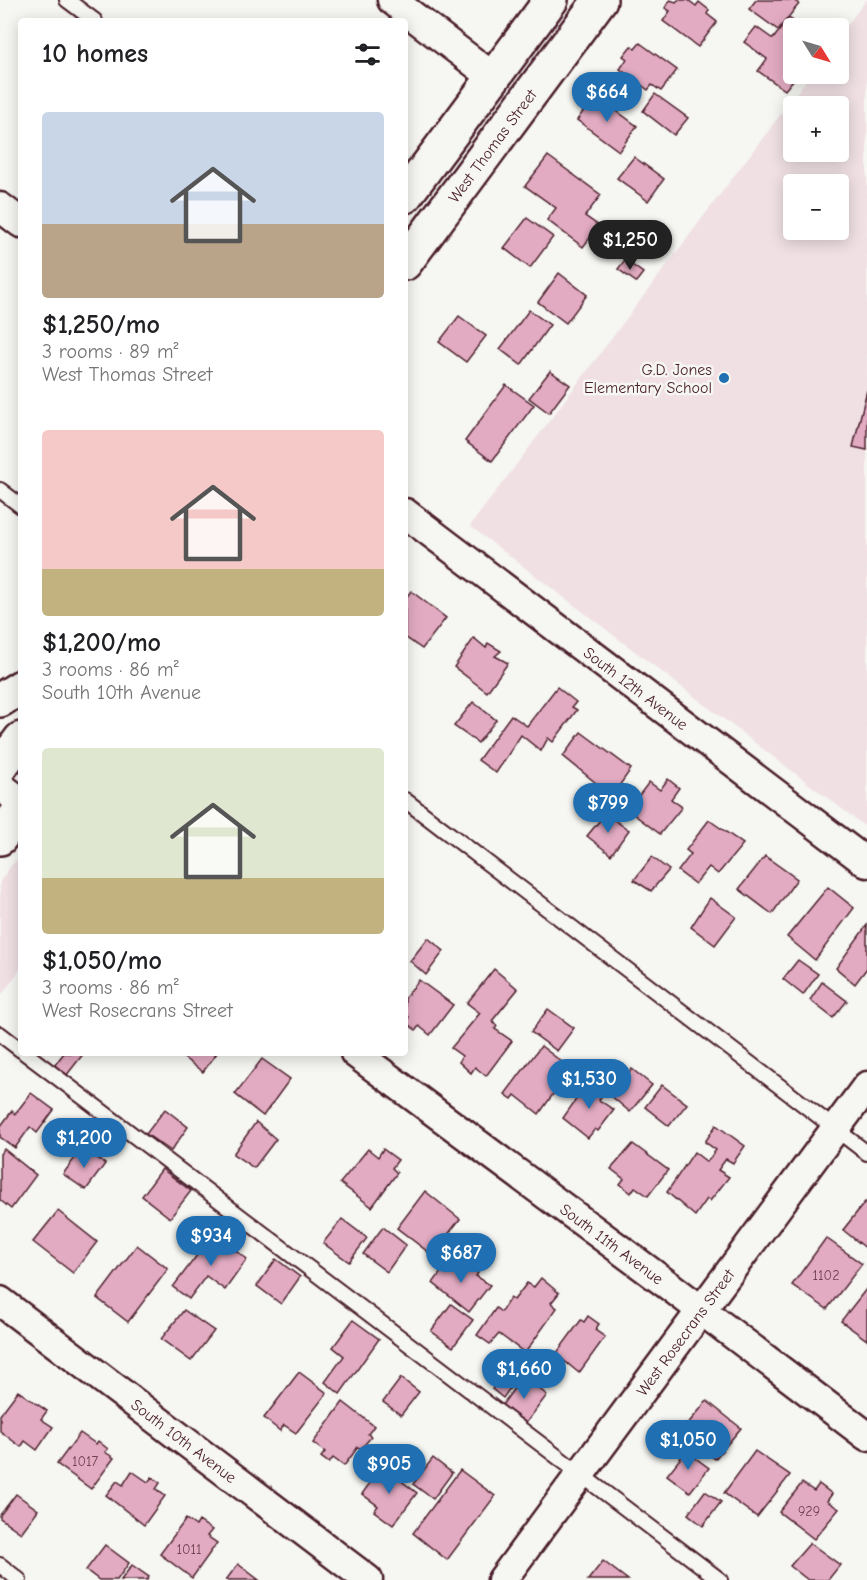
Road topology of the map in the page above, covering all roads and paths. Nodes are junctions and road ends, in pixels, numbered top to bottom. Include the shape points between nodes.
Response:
1 (67, 0) edge
2 (392, 0) edge
3 (551, 0) edge
4 (600, 0) edge
5 (91, 18) edge
6 (493, 77) junction
7 (408, 192) edge
8 (0, 207) edge
9 (18, 221) edge
10 (408, 259) edge
11 (0, 490) edge
12 (18, 504) edge
13 (408, 515) edge
14 (18, 689) edge
15 (0, 700) edge
16 (18, 743) edge
17 (0, 767) edge
18 (0, 786) edge
19 (18, 799) edge
20 (408, 802) edge
21 (18, 813) edge
22 (0, 838) edge
23 (867, 863) edge
24 (0, 1034) edge
25 (18, 1048) edge
26 (29, 1056) edge
27 (360, 1056) edge
28 (867, 1086) edge
29 (835, 1129) junction
30 (867, 1153) edge
31 (0, 1301) edge
32 (700, 1310) junction
33 (867, 1436) edge
34 (580, 1474) junction
35 (0, 1565) edge
36 (19, 1580) edge
37 (368, 1580) edge
38 (502, 1580) edge
39 (720, 1580) edge

1 - 5 lane
2 - 6 street
3 - 6 main road
4 - 10 main road, West Thomas Street
6 - 7 main road
8 - 9 street
11 - 12 lane
13 - 23 street, South 12th Avenue
14 - 15 main road
16 - 17 main road
18 - 19 street
20 - 29 lane
21 - 22 main road
24 - 25 lane
26 - 34 lane
27 - 32 street, South 11th Avenue
28 - 29 street, West Rosecrans Street
29 - 30 lane
29 - 32 street, West Rosecrans Street
31 - 37 street, South 10th Avenue
32 - 33 street, South 11th Avenue
32 - 34 street, West Rosecrans Street
34 - 38 street, West Rosecrans Street
34 - 39 lane
35 - 36 lane

